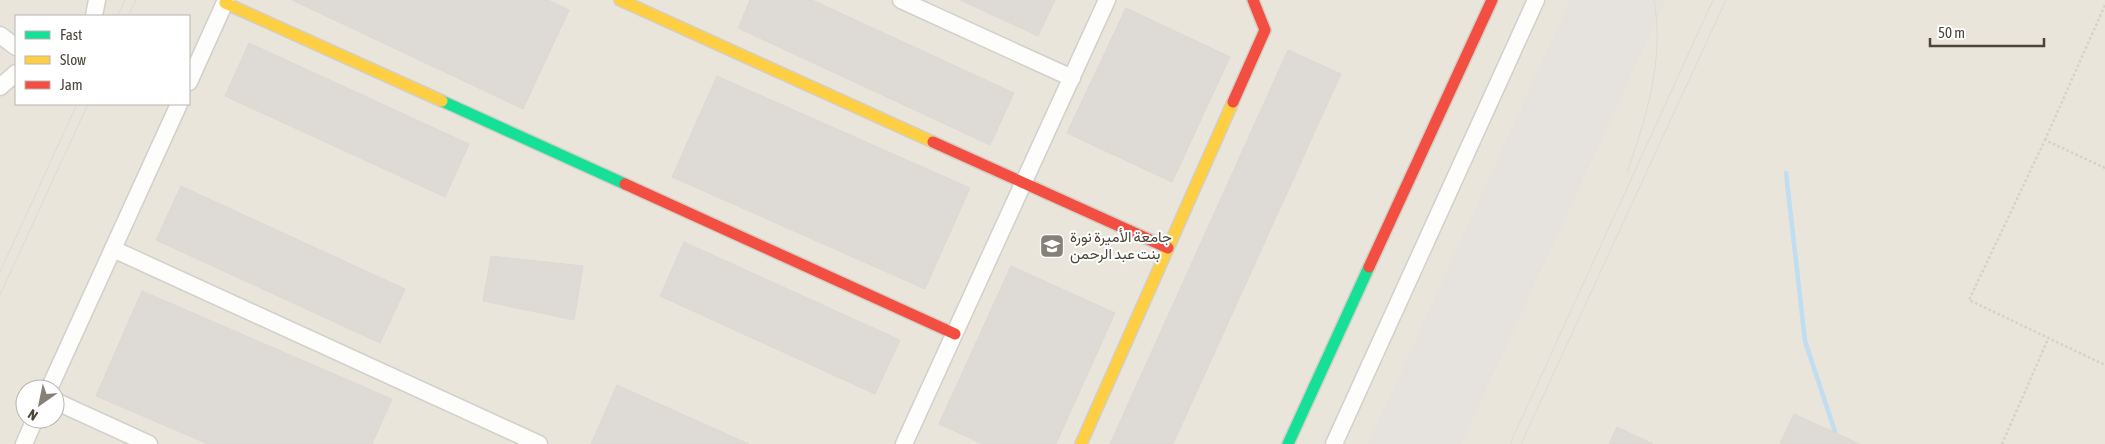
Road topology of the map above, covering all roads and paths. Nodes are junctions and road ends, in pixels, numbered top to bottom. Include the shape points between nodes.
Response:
1 (97, 0) edge
2 (620, 0) edge
3 (901, 0) edge
4 (1107, 0) edge
5 (1253, 0) edge
6 (1480, 0) edge
7 (1492, 0) edge
8 (1536, 0) edge
9 (225, 1) edge
10 (2105, 5) edge
11 (94, 15) edge
12 (1484, 18) junction
13 (0, 35) edge
14 (15, 46) edge
15 (15, 75) edge
16 (1072, 78) junction
17 (190, 80) edge
18 (0, 88) edge
19 (179, 105) edge
20 (2045, 140) junction
21 (2105, 168) edge
22 (1024, 183) junction
23 (1168, 248) junction
24 (113, 249) junction
25 (954, 334) junction
26 (2048, 339) junction
27 (2105, 365) edge
28 (54, 379) edge
29 (65, 406) edge
30 (31, 429) edge
31 (24, 444) edge
32 (149, 444) edge
33 (539, 444) edge
34 (904, 444) edge
35 (1081, 444) edge
36 (1288, 444) edge
37 (1334, 444) edge
38 (2002, 444) edge

1 - 11 street
2 - 22 street
3 - 16 street
4 - 16 street
5 - 23 street via 1265,30
6 - 12 street
7 - 12 street
8 - 37 street
9 - 17 street
9 - 25 street
10 - 20 path
12 - 36 street
13 - 14 street
15 - 18 street
16 - 22 street
19 - 24 street
20 - 21 path
20 - 26 path via 1969,300
22 - 23 street
22 - 25 street
23 - 35 street
24 - 28 street
24 - 33 street
25 - 34 street
26 - 27 path
26 - 38 path
29 - 32 street
30 - 31 street

